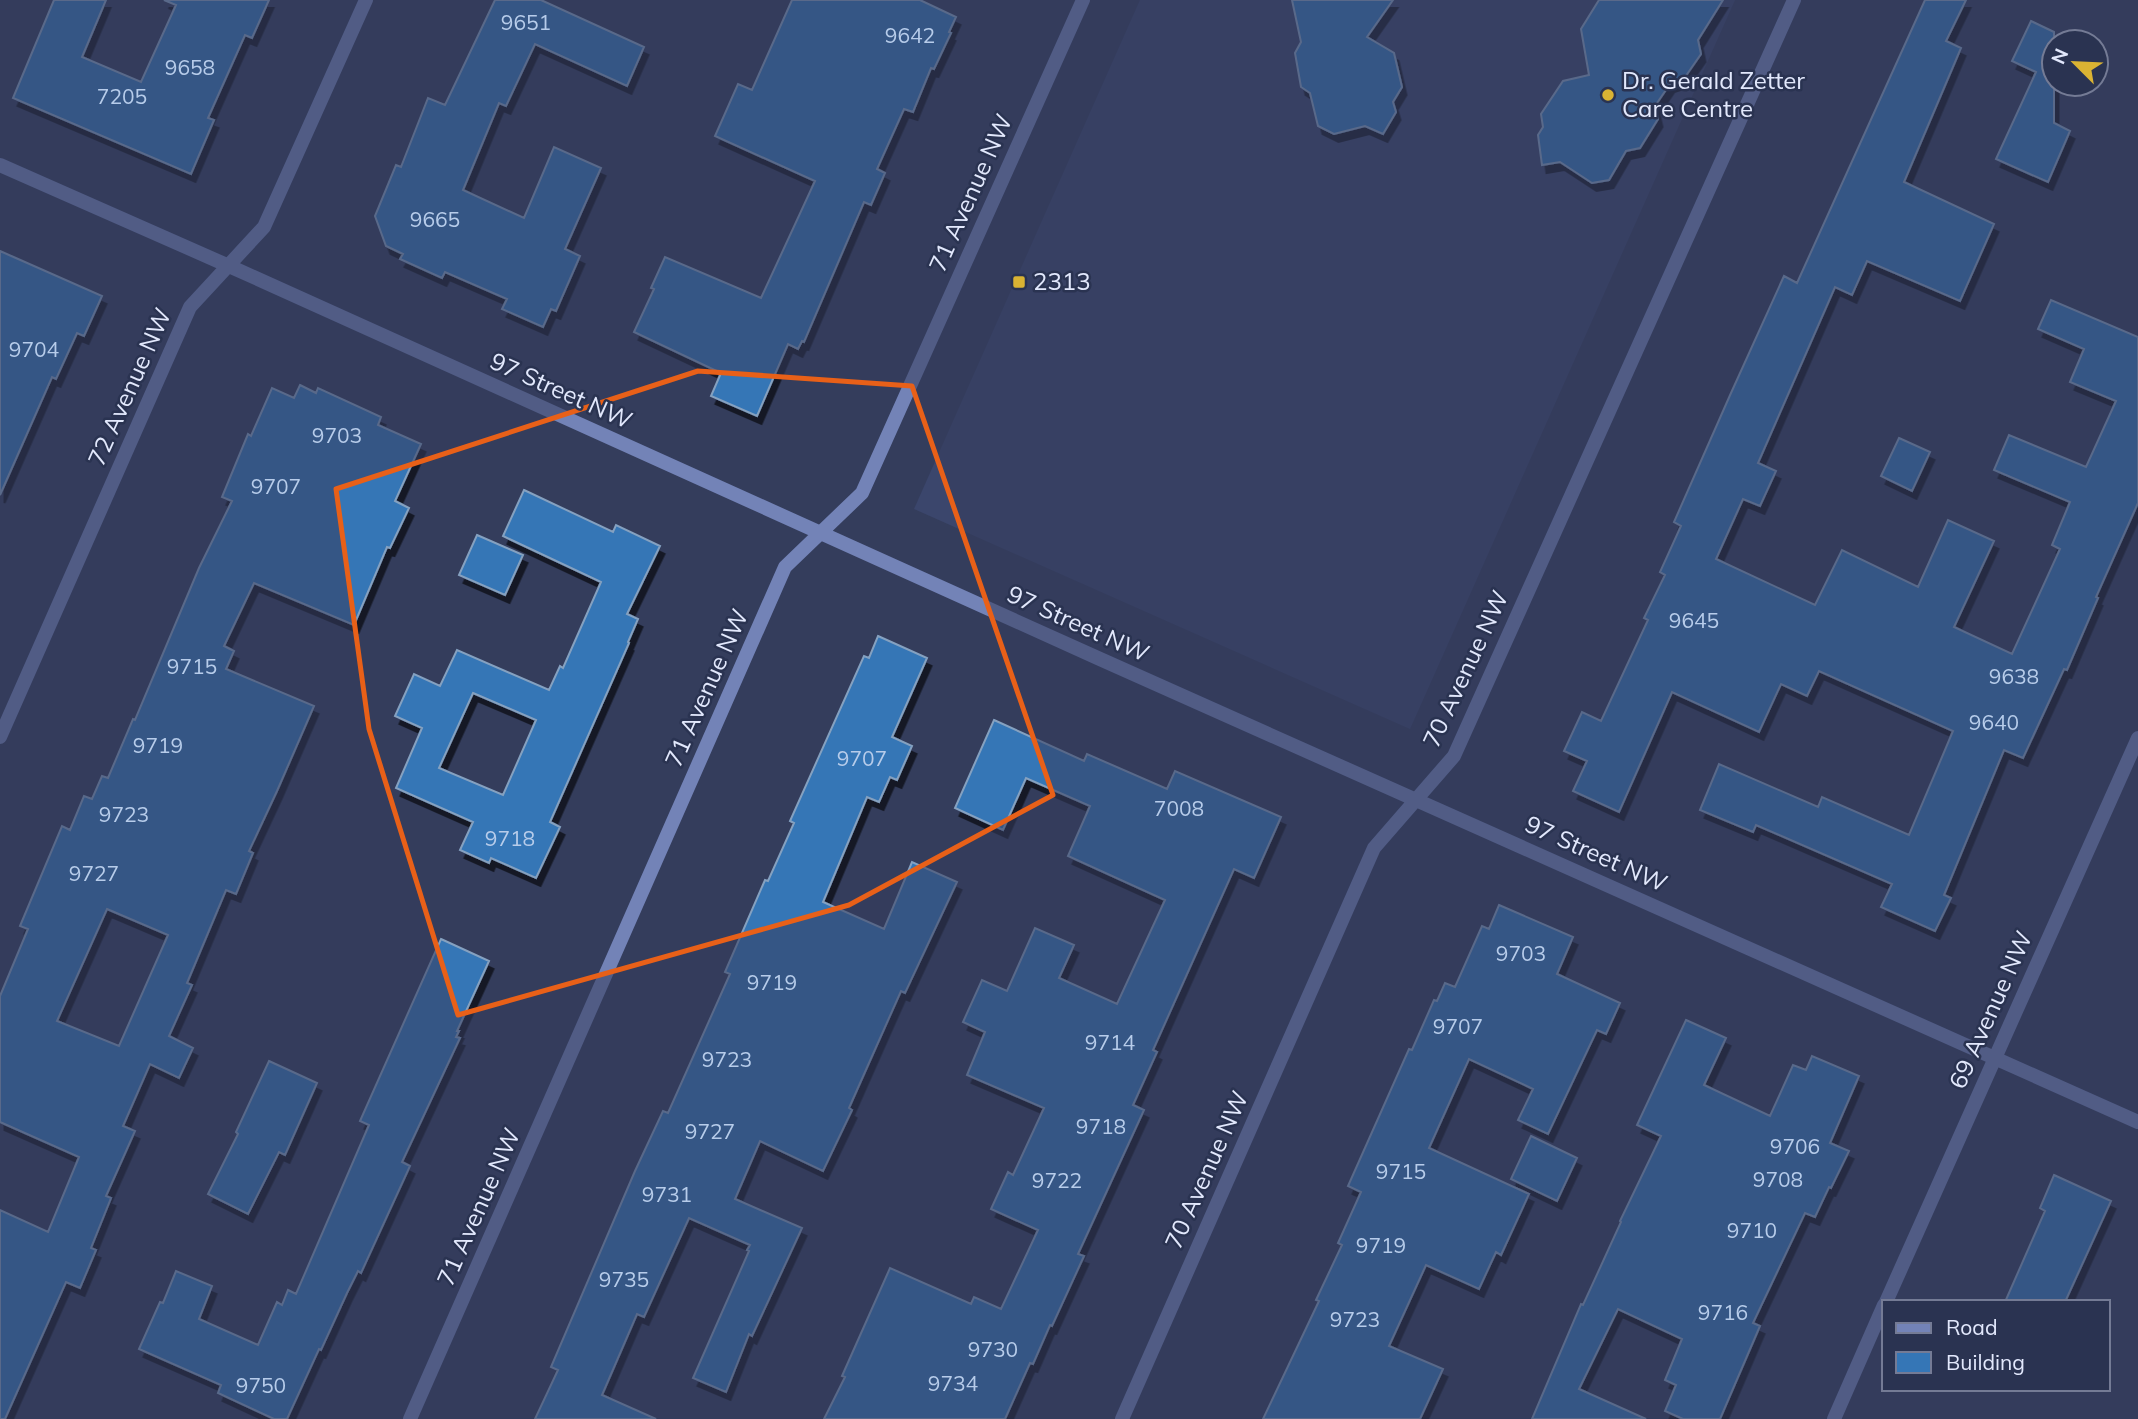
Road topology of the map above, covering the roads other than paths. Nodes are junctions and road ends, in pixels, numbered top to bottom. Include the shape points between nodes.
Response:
1 (366, 0) edge
2 (1083, 0) edge
3 (1794, 0) edge
4 (0, 165) edge
5 (229, 265) junction
6 (822, 533) junction
7 (0, 737) edge
8 (2138, 738) edge
9 (1416, 800) junction
10 (1994, 1057) junction
11 (2138, 1122) edge
12 (1886, 1300) edge
13 (1882, 1310) edge
14 (410, 1419) edge
15 (1122, 1419) edge
16 (1833, 1419) edge

1 - 5 street, 72 Avenue NW via 264,227
2 - 6 street, 71 Avenue NW via 862,493
3 - 9 street, 70 Avenue NW via 1454,756
4 - 5 street, 97 Street NW
5 - 6 street, 97 Street NW
5 - 7 street, 72 Avenue NW via 190,307
6 - 9 street, 97 Street NW
6 - 14 street, 71 Avenue NW via 785,567
8 - 10 street, 69 Avenue NW
9 - 10 street, 97 Street NW
9 - 15 street, 70 Avenue NW via 1374,848
10 - 11 street, 97 Street NW
10 - 12 street, 69 Avenue NW
13 - 16 street, 69 Avenue NW

